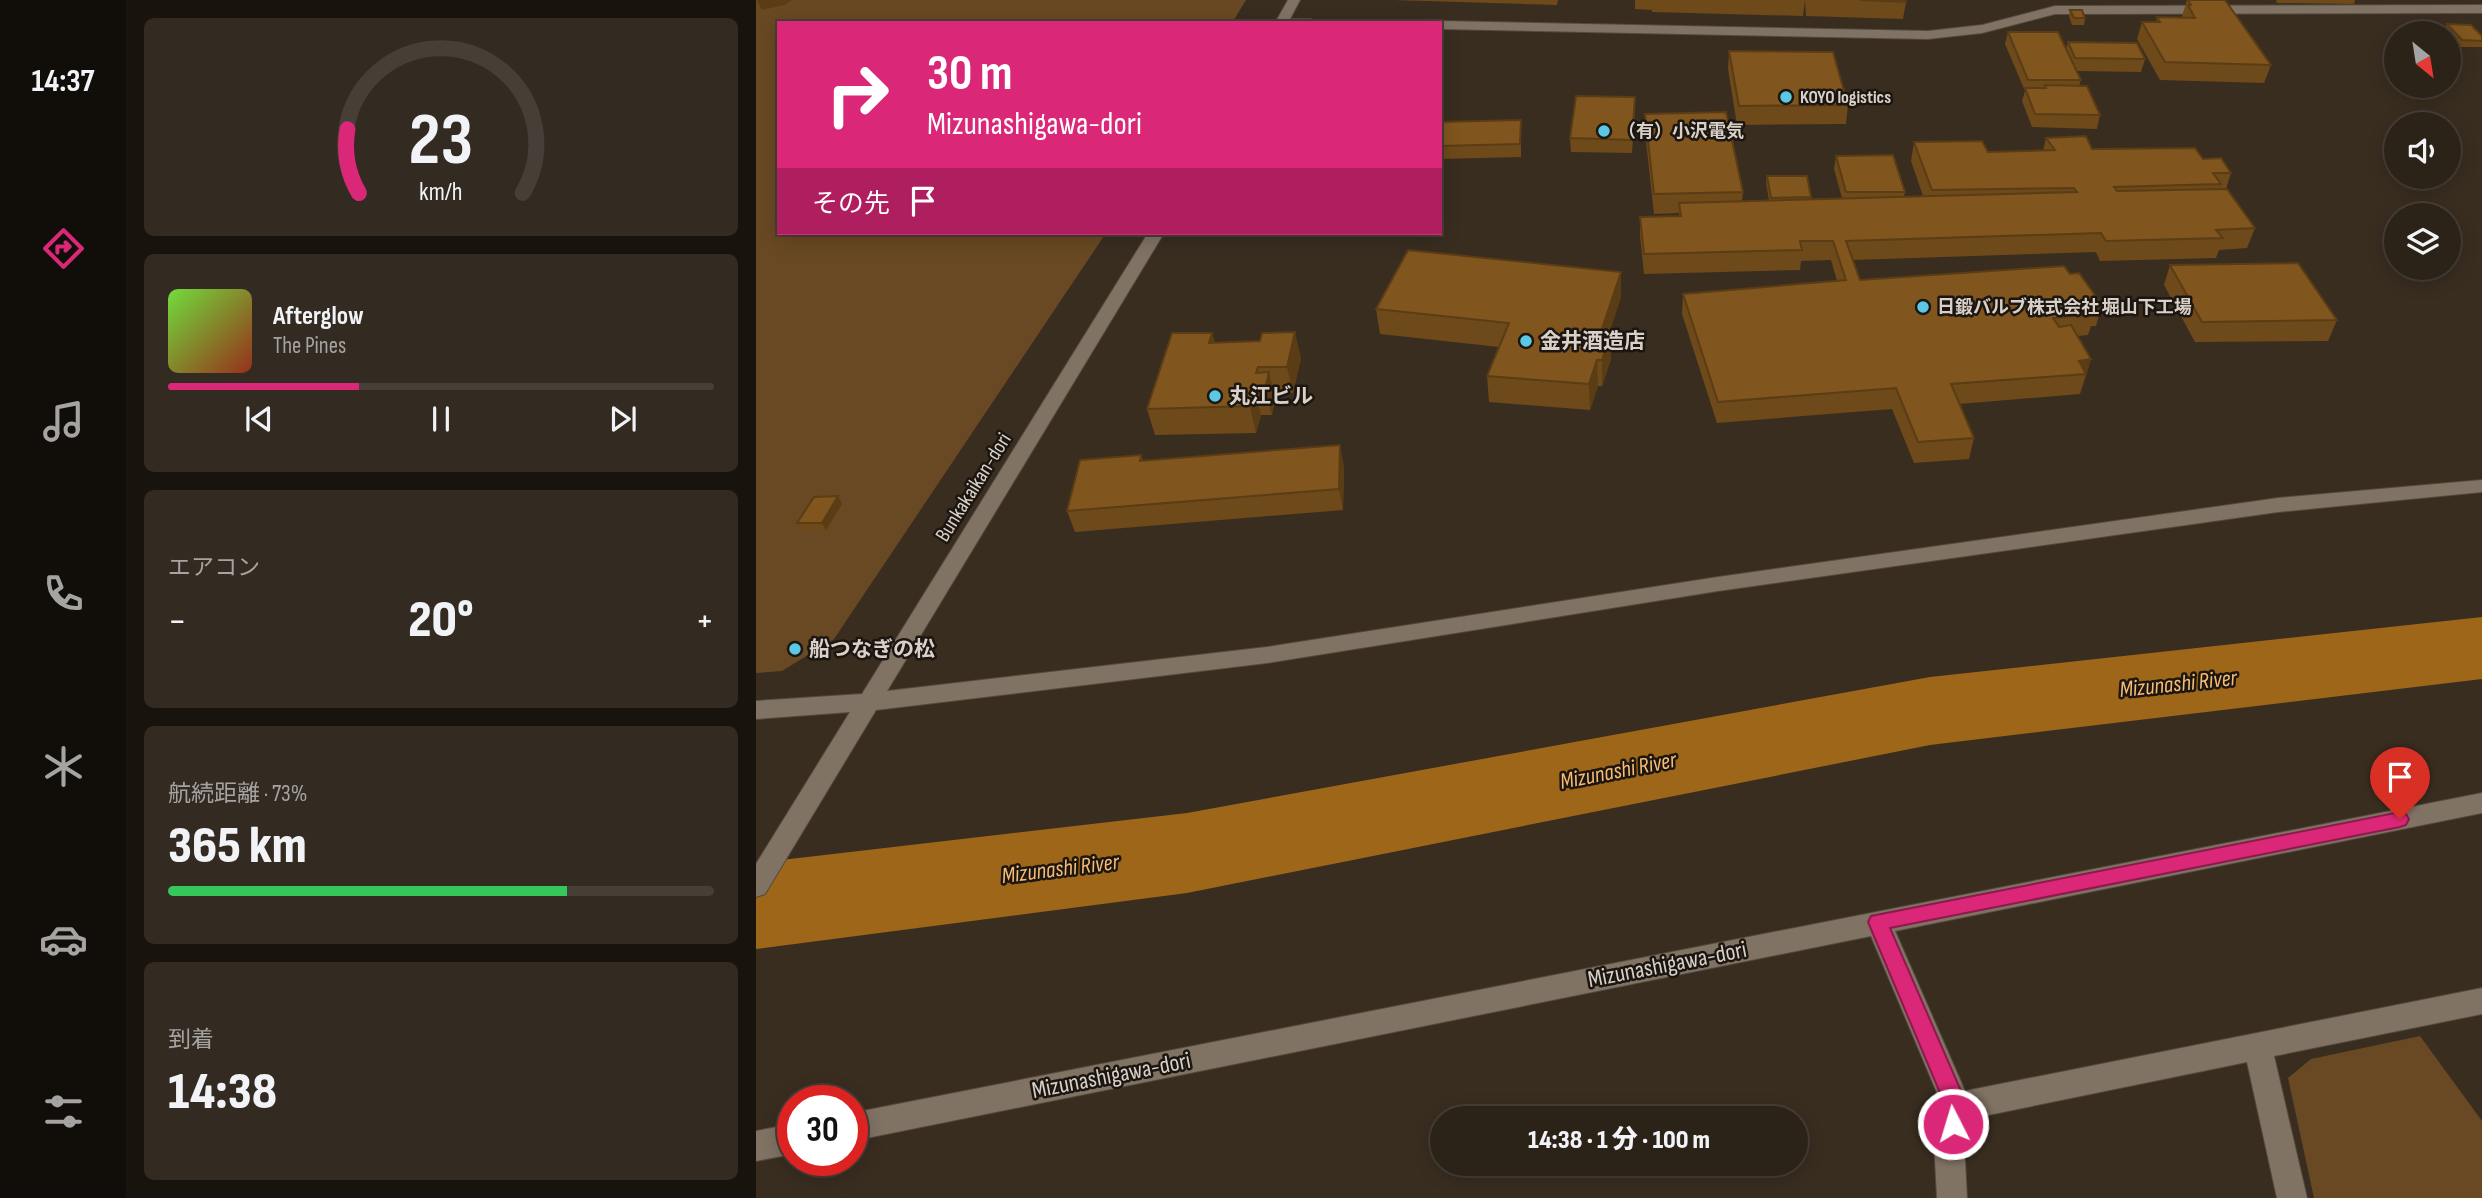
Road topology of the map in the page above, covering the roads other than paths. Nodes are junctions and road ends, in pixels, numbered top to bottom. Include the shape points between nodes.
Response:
1 (1294, 0) edge
2 (2482, 9) edge
3 (1282, 21) edge
4 (1442, 25) edge
5 (1155, 235) edge
6 (2482, 486) edge
7 (867, 702) junction
8 (756, 710) edge
9 (2482, 803) edge
10 (756, 886) edge
11 (1878, 922) junction
12 (2482, 1001) edge
13 (2258, 1049) junction
14 (1957, 1107) junction
15 (868, 1124) edge
16 (777, 1142) edge
17 (756, 1146) edge
18 (1952, 1198) edge
19 (2292, 1198) edge

1 - 3 street
2 - 4 street via 2055,10 1982,29 1928,35
5 - 7 street, Bunkakaikan-dori
6 - 7 street via 2278,505 1267,654
7 - 8 street
7 - 10 street, Bunkakaikan-dori
9 - 11 street, Mizunashigawa-dori
11 - 14 street
11 - 15 street, Mizunashigawa-dori
12 - 13 street
13 - 14 street
13 - 19 street
14 - 18 street via 1949,1141
16 - 17 street

